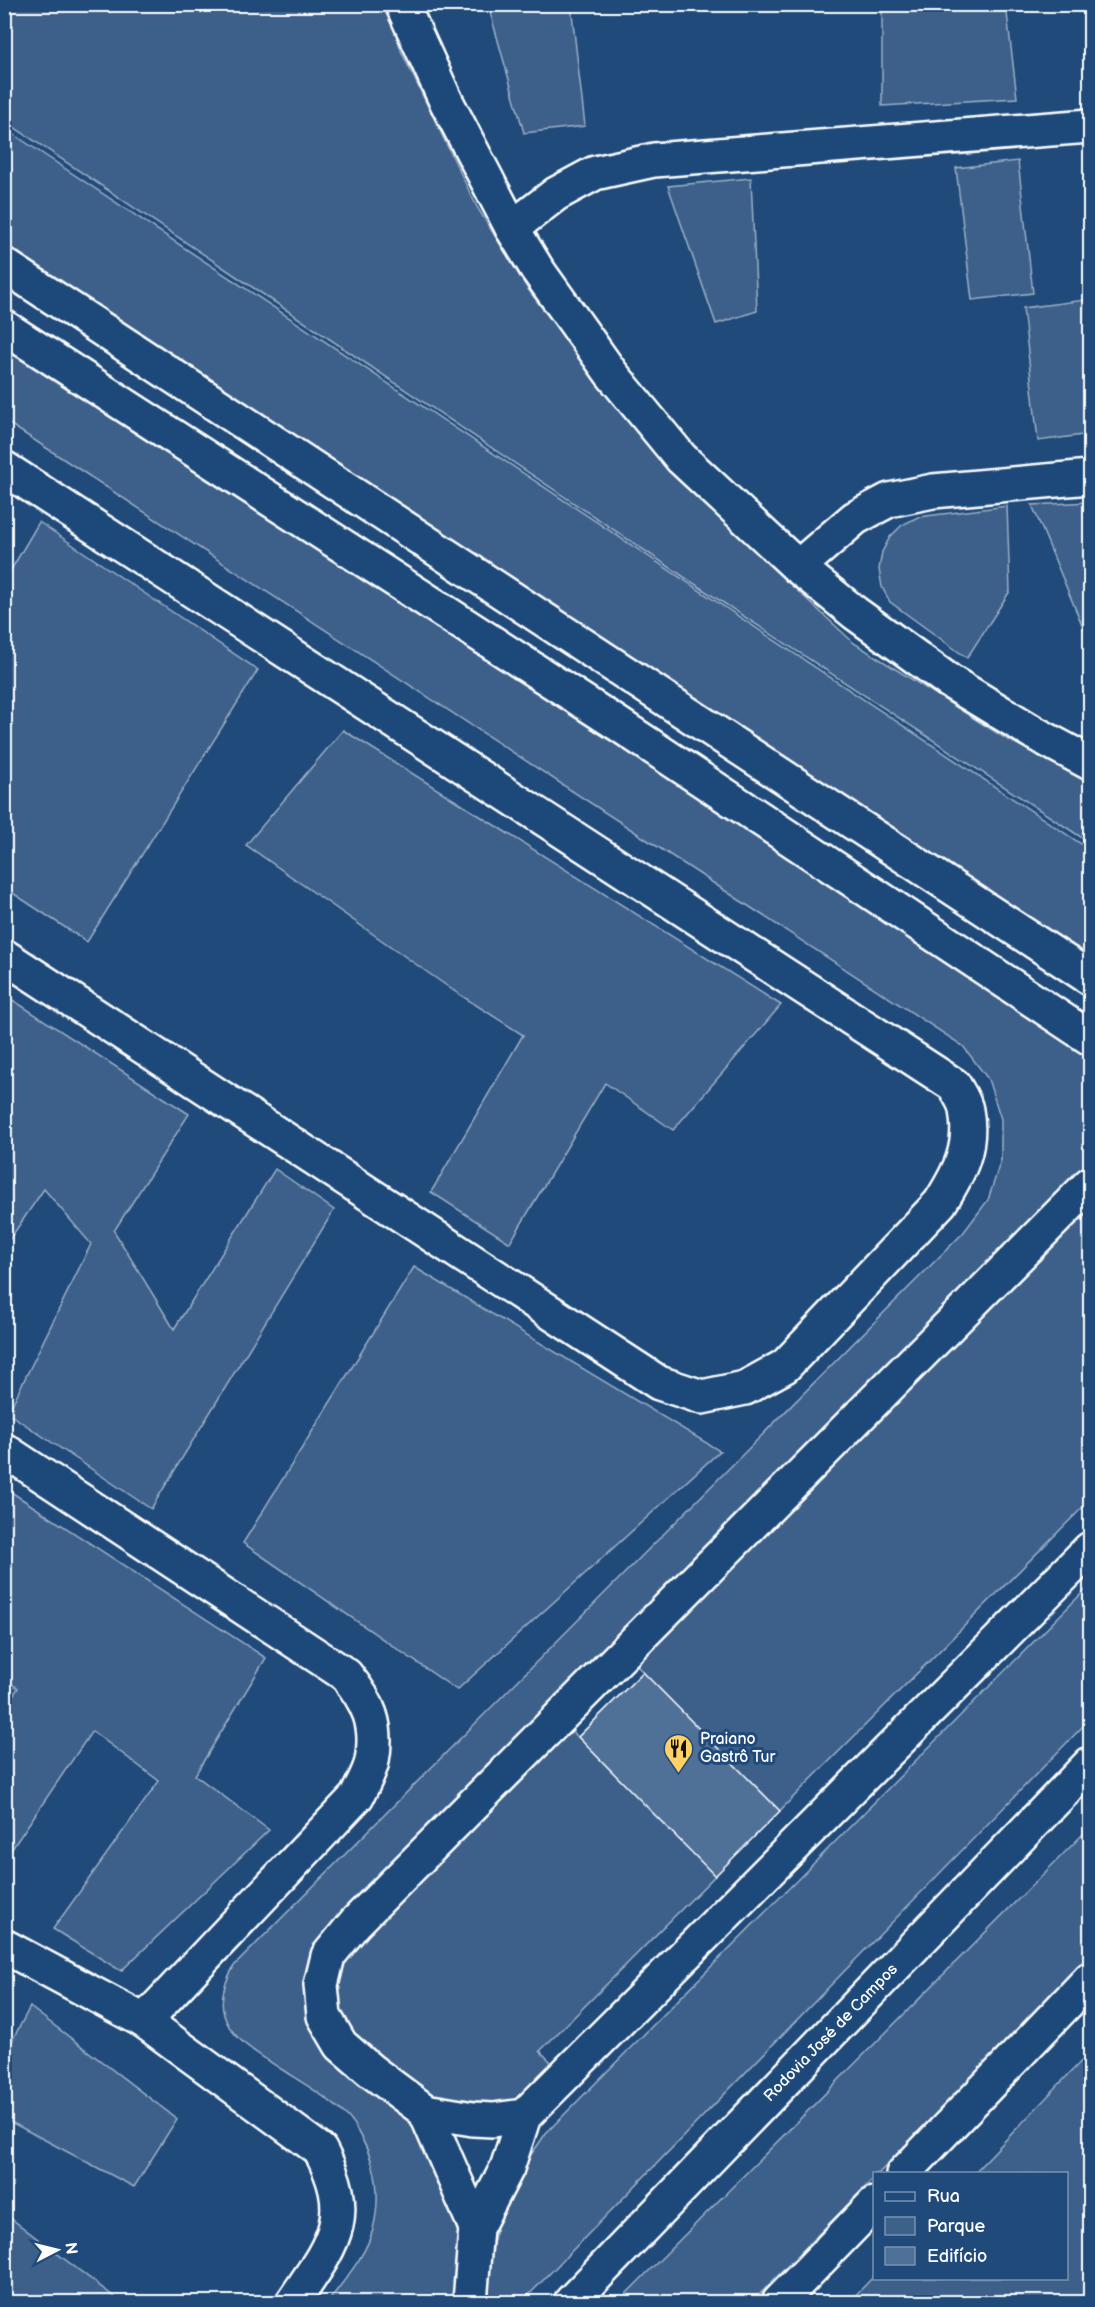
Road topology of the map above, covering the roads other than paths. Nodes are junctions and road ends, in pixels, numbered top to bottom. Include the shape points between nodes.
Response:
1 (402, 4) edge
2 (1090, 126) edge
3 (512, 228) junction
4 (4, 265) edge
5 (4, 327) edge
6 (110, 336) junction
7 (82, 377) junction
8 (5, 470) edge
9 (1090, 477) edge
10 (798, 567) junction
11 (1090, 763) edge
12 (4, 956) edge
13 (1090, 978) edge
14 (1090, 1038) edge
15 (1090, 1184) edge
16 (4, 1450) edge
17 (1090, 1549) edge
18 (1090, 1764) edge
19 (7, 1954) edge
20 (1090, 1979) edge
21 (144, 2022) junction
22 (425, 2110) junction
23 (524, 2116) junction
24 (905, 2172) edge
25 (873, 2205) edge
26 (476, 2228) junction
27 (293, 2302) edge
28 (470, 2302) edge
29 (571, 2302) edge
30 (779, 2302) edge

1 - 3 street via 445,99
2 - 3 street via 654,160 595,173 556,194
3 - 10 street via 611,373 681,458
4 - 6 street
5 - 7 street
6 - 7 street
6 - 13 street
7 - 14 street via 618,724
8 - 12 street via 954,1085 966,1109 967,1146 960,1172 940,1203 785,1366 745,1388 702,1397 659,1383
9 - 10 street via 933,490 889,500 855,518
10 - 11 street via 949,681
15 - 22 street via 363,1915 328,1956 321,1985 324,2016 341,2045
16 - 21 street via 346,1675 363,1696 374,1726 372,1762 357,1796
17 - 23 street
18 - 29 street, Rodovia José de Campos
19 - 21 street
20 - 24 street
21 - 27 street via 320,2150 333,2173 339,2215 328,2250
22 - 23 street via 473,2119
22 - 26 street
23 - 26 street via 507,2168
25 - 30 street
26 - 28 street

